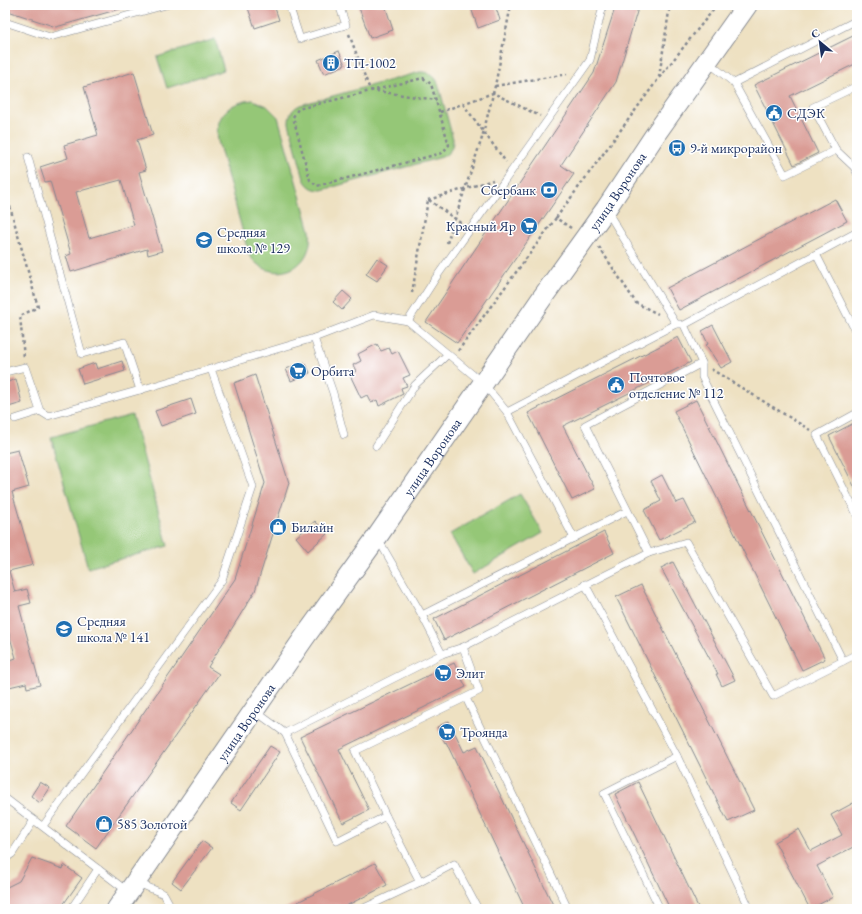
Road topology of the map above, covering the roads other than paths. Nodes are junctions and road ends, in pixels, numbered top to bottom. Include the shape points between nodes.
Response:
1 (166, 5) edge
2 (289, 5) edge
3 (339, 5) edge
4 (604, 5) edge
5 (747, 5) edge
6 (857, 20) edge
7 (5, 22) edge
8 (707, 61) junction
9 (734, 83) junction
10 (857, 86) edge
11 (836, 150) junction
12 (28, 157) dead end
13 (857, 173) edge
14 (606, 209) junction
15 (857, 232) edge
16 (816, 254) junction
17 (408, 322) junction
18 (676, 324) junction
19 (684, 325) junction
20 (857, 334) edge
21 (314, 338) junction
22 (450, 356) junction
23 (702, 363) junction
24 (211, 369) junction
25 (5, 372) edge
26 (484, 384) junction
27 (140, 390) junction
28 (40, 411) junction
29 (507, 412) junction
30 (857, 413) edge
31 (15, 419) dead end
32 (344, 435) dead end
33 (376, 446) dead end
34 (627, 511) junction
35 (857, 515) edge
36 (377, 537) junction
37 (574, 538) junction
38 (649, 553) junction
39 (585, 584) junction
40 (422, 615) junction
41 (463, 647) junction
42 (442, 654) junction
43 (857, 654) edge
44 (843, 661) junction
45 (466, 698) junction
46 (254, 710) junction
47 (285, 733) junction
48 (677, 756) junction
49 (5, 798) edge
50 (386, 816) junction
51 (34, 820) junction
52 (43, 826) junction
53 (5, 860) edge
54 (98, 868) junction
55 (420, 882) junction
56 (132, 887) junction
57 (71, 909) edge
58 (117, 909) edge
59 (172, 909) edge
60 (362, 909) edge
61 (478, 909) edge
62 (568, 909) edge
63 (660, 909) edge
64 (750, 909) edge

1 - 7 lane via 50,37
2 - 3 lane via 300,39 346,25
4 - 17 lane via 590,60 435,279
5 - 8 main road, улица Воронова
6 - 9 lane
8 - 9 lane
8 - 14 main road, улица Воронова
9 - 11 lane via 785,175
10 - 11 lane via 813,107
11 - 13 lane
12 - 27 lane via 82,354 124,342
14 - 18 lane
14 - 26 main road, улица Воронова
15 - 16 lane
16 - 19 lane
16 - 20 lane
17 - 21 lane via 374,315
17 - 22 lane
18 - 19 lane
18 - 29 lane
19 - 23 lane
21 - 24 lane
21 - 32 lane
22 - 26 lane
22 - 33 lane via 415,385
23 - 34 lane via 585,425
23 - 44 lane via 702,377
24 - 27 lane
24 - 52 lane via 253,487 222,580
25 - 28 lane via 25,367
26 - 29 lane
26 - 36 main road, улица Воронова
27 - 28 lane via 48,416
28 - 31 lane
29 - 37 lane
30 - 35 lane via 818,435
34 - 37 lane
34 - 38 lane
36 - 40 lane
36 - 46 main road, улица Воронова
37 - 40 lane
38 - 39 lane
38 - 44 lane via 686,542 773,696
39 - 41 lane
39 - 48 lane
40 - 42 lane
41 - 42 lane
41 - 45 lane via 479,691
42 - 47 lane
43 - 44 lane
45 - 50 lane via 355,751
45 - 62 lane
46 - 47 lane
46 - 56 main road, улица Воронова
47 - 50 lane via 337,841
48 - 63 lane via 604,793
48 - 64 lane
49 - 51 lane
50 - 55 lane
51 - 52 lane
51 - 53 lane via 12,854
52 - 54 lane
54 - 56 lane
54 - 57 lane
55 - 60 lane
55 - 61 lane via 454,864
56 - 58 main road, улица Воронова
56 - 59 lane via 164,894

